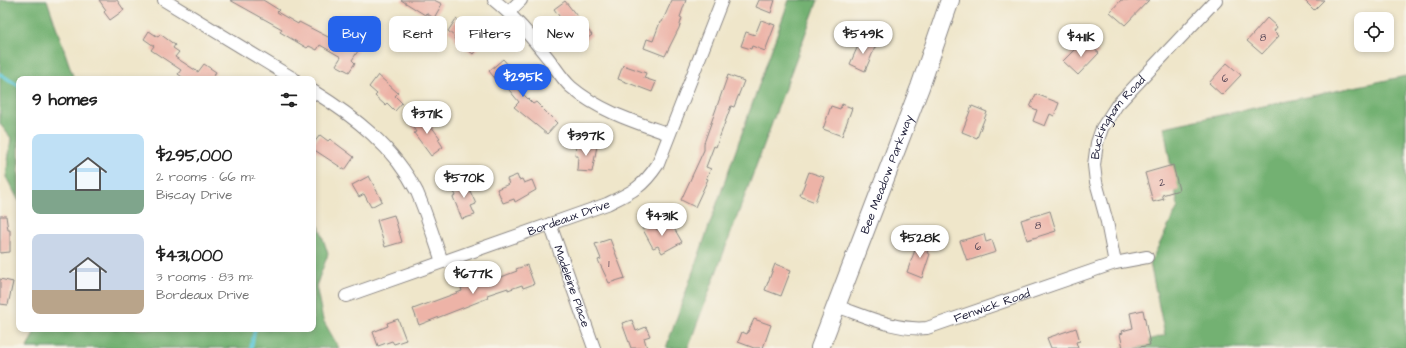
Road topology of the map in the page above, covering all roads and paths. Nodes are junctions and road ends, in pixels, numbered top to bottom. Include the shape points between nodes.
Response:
1 (164, 0) edge
2 (494, 0) edge
3 (521, 0) edge
4 (722, 0) edge
5 (950, 0) edge
6 (1216, 0) edge
7 (509, 12) junction
8 (289, 76) edge
9 (316, 93) edge
10 (670, 134) junction
11 (550, 224) junction
12 (1147, 257) dead end
13 (442, 262) junction
14 (1115, 263) junction
15 (346, 296) dead end
16 (836, 306) junction
17 (594, 348) edge
18 (820, 348) edge

1 - 8 street
2 - 7 street
3 - 7 street
4 - 10 street, Bordeaux Drive
5 - 16 street, Bee Meadow Parkway via 920,87
6 - 14 street, Buckingham Road via 1117,105 1102,128 1094,157 1094,170
7 - 10 street via 575,90 616,115
9 - 13 street via 365,127 401,166 419,198
10 - 11 street, Bordeaux Drive via 658,164 647,181 635,191
11 - 13 street, Bordeaux Drive
11 - 17 street, Madeleine Place
12 - 14 street, Fenwick Road
13 - 15 street, Bordeaux Drive
14 - 16 street, Fenwick Road via 927,328 899,327
16 - 18 street, Bee Meadow Parkway

